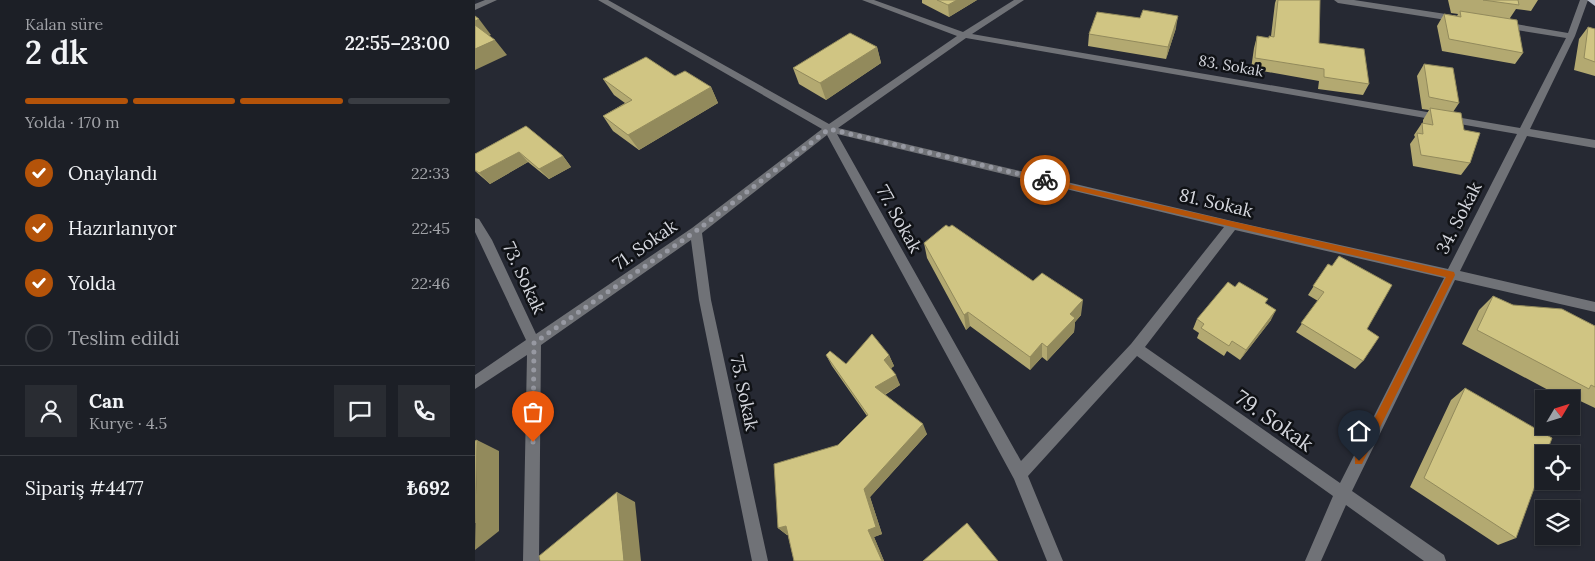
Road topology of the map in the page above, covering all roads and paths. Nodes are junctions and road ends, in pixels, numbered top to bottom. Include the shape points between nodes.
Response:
1 (493, 0) edge
2 (601, 0) edge
3 (866, 0) edge
4 (1020, 0) edge
5 (1338, 0) edge
6 (1584, 0) edge
7 (1591, 0) edge
8 (1595, 3) edge
9 (475, 7) edge
10 (1464, 19) edge
11 (1493, 24) edge
12 (963, 35) junction
13 (1571, 36) junction
14 (829, 129) junction
15 (1523, 131) junction
16 (1595, 144) edge
17 (475, 222) edge
18 (1232, 225) junction
19 (696, 231) junction
20 (1451, 275) junction
21 (1595, 307) edge
22 (534, 343) junction
23 (1136, 348) junction
24 (475, 383) edge
25 (1020, 474) junction
26 (1342, 495) junction
27 (531, 561) edge
28 (760, 561) edge
29 (1055, 561) edge
30 (1313, 561) edge
31 (1438, 561) edge

1 - 9 street
2 - 14 street
3 - 12 street, 83. Sokak
4 - 12 street, 71. Sokak
5 - 10 street
6 - 13 street, 34. Sokak
7 - 8 main road
11 - 13 street
12 - 14 street, 71. Sokak
12 - 15 street, 83. Sokak
13 - 15 street, 34. Sokak
14 - 18 street, 81. Sokak
14 - 19 street, 71. Sokak
14 - 25 street, 77. Sokak
15 - 16 street, 83. Sokak
15 - 20 street, 34. Sokak
17 - 22 street, 73. Sokak
18 - 20 street, 81. Sokak
18 - 23 street
19 - 22 street, 71. Sokak
19 - 28 street, 75. Sokak via 705,300
20 - 21 street, 81. Sokak
20 - 26 street, 34. Sokak
22 - 24 street, 71. Sokak
22 - 27 street, 73. Sokak
23 - 25 street
23 - 26 street, 79. Sokak
25 - 29 street, 77. Sokak
26 - 30 street, 34. Sokak
26 - 31 street, 79. Sokak

